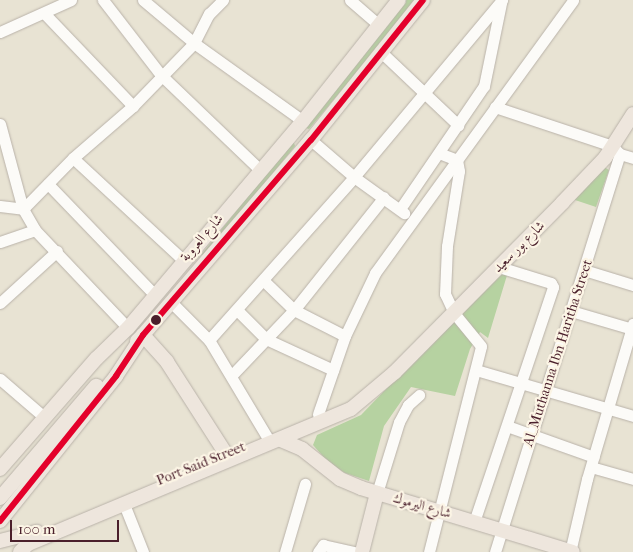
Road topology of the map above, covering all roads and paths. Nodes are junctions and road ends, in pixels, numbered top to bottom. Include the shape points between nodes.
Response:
1 (72, 0) edge
2 (103, 0) edge
3 (143, 0) edge
4 (223, 0) edge
5 (350, 0) edge
6 (399, 0) edge
7 (423, 0) edge
8 (502, 0) edge
9 (573, 0) edge
10 (44, 13) junction
11 (379, 25) junction
12 (0, 32) edge
13 (194, 43) junction
14 (380, 51) junction
15 (161, 75) junction
16 (425, 92) junction
17 (133, 106) junction
18 (495, 107) junction
19 (633, 114) edge
20 (0, 124) edge
21 (299, 125) junction
22 (458, 125) junction
23 (311, 140) junction
24 (616, 150) junction
25 (439, 153) junction
26 (74, 158) junction
27 (633, 158) edge
28 (457, 160) junction
29 (260, 170) junction
30 (354, 177) junction
31 (48, 184) junction
32 (384, 197) junction
33 (0, 206) edge
34 (22, 209) junction
35 (400, 210) junction
36 (413, 221) junction
37 (35, 230) junction
38 (0, 242) edge
39 (57, 251) junction
40 (183, 260) junction
41 (499, 267) junction
42 (584, 270) junction
43 (264, 281) junction
44 (633, 285) edge
45 (154, 294) junction
46 (0, 303) edge
47 (172, 303) junction
48 (237, 310) junction
49 (294, 310) junction
50 (571, 311) junction
51 (454, 313) junction
52 (632, 326) edge
53 (128, 328) junction
54 (143, 335) junction
55 (345, 336) junction
56 (266, 339) junction
57 (209, 340) junction
58 (333, 370) junction
59 (476, 370) junction
60 (395, 372) junction
61 (232, 375) junction
62 (0, 379) edge
63 (521, 384) junction
64 (545, 391) junction
65 (419, 394) dead end
66 (609, 409) junction
67 (318, 414) junction
68 (633, 416) edge
69 (44, 417) junction
70 (507, 426) junction
71 (532, 435) junction
72 (267, 437) junction
73 (281, 440) junction
74 (226, 454) junction
75 (592, 462) junction
76 (633, 479) edge
77 (2, 484) edge
78 (304, 484) dead end
79 (377, 493) junction
80 (124, 504) junction
81 (442, 510) junction
82 (0, 521) edge
83 (474, 522) junction
84 (501, 532) junction
85 (0, 541) edge
86 (20, 552) edge
87 (143, 552) edge
88 (284, 552) edge
89 (318, 552) edge
90 (353, 552) edge
91 (362, 552) edge
92 (429, 552) edge
93 (495, 552) edge
94 (571, 552) edge

1 - 10 street
2 - 15 street
3 - 13 street
4 - 13 street via 209,14
5 - 11 street
6 - 11 main road, شارع العروبة
7 - 14 main road, شارع العروبة
8 - 16 street
8 - 22 street via 484,86
9 - 18 street
10 - 12 street
10 - 17 street
11 - 21 main road, شارع العروبة
13 - 15 street
13 - 21 street
14 - 16 street
14 - 23 main road, شارع العروبة
15 - 17 street
15 - 29 street
16 - 22 street
16 - 30 street
17 - 26 street
18 - 24 street
18 - 28 street
19 - 24 main road, شارع بور سعيد
20 - 34 street
21 - 23 main road
21 - 29 main road, شارع العروبة
22 - 25 street
23 - 30 street
23 - 47 main road, شارع العروبة
24 - 27 street
24 - 41 main road, شارع بور سعيد
24 - 42 street, Al_Muthanna Ibn Haritha Street
25 - 28 street
25 - 35 street
26 - 31 street
26 - 40 street
28 - 36 street
28 - 51 street via 459,175 444,280 445,294
29 - 40 main road, شارع العروبة
30 - 32 street
30 - 43 street
31 - 34 street
31 - 45 street
32 - 35 street
32 - 49 street
33 - 34 street
34 - 37 street
35 - 36 street
36 - 55 street via 375,273
37 - 38 street
37 - 39 street
39 - 46 street
39 - 53 street
40 - 45 main road, شارع العروبة
41 - 51 main road, شارع بور سعيد
41 - 63 street via 552,285
42 - 44 street
42 - 50 street, Al_Muthanna Ibn Haritha Street
43 - 48 street
43 - 49 street
45 - 53 main road, شارع العروبة
47 - 54 main road, شارع العروبة
47 - 57 street
48 - 56 street
48 - 57 street
49 - 55 street
49 - 56 street
50 - 52 street
50 - 64 street, Al_Muthanna Ibn Haritha Street
51 - 59 street via 481,346
51 - 60 main road, شارع بور سعيد
52 - 66 street
53 - 69 main road, شارع العروبة
53 - 77 main road via 103,364
54 - 74 main road via 167,362
54 - 77 main road
54 - 82 main road, شارع العروبة via 116,376
55 - 58 street
56 - 58 street
56 - 61 street
57 - 61 street
58 - 67 street
59 - 63 street
59 - 81 street
60 - 67 main road, Port Said Street via 342,405
60 - 73 main road via 351,409
61 - 72 street
62 - 69 street
63 - 64 street
63 - 70 street
64 - 66 street
64 - 71 street, Al_Muthanna Ibn Haritha Street
65 - 79 street via 408,405 399,422
66 - 68 street
66 - 75 street
67 - 72 main road, Port Said Street
69 - 77 main road, شارع العروبة
70 - 71 street
70 - 83 street
71 - 75 street
71 - 84 street, Al_Muthanna Ibn Haritha Street
72 - 74 main road, Port Said Street
73 - 79 main road, شارع اليرموك via 302,449 340,478
73 - 80 main road
74 - 85 main road, Port Said Street via 29,535
75 - 76 street
75 - 94 street
78 - 88 street
79 - 81 main road, شارع اليرموك
79 - 91 main road
80 - 86 main road via 28,544
80 - 87 street
81 - 83 main road, شارع اليرموك
81 - 92 street
83 - 84 main road, شارع اليرموك
84 - 93 street, Al_Muthanna Ibn Haritha Street
84 - 94 main road, شارع اليرموك
89 - 90 street via 323,545

